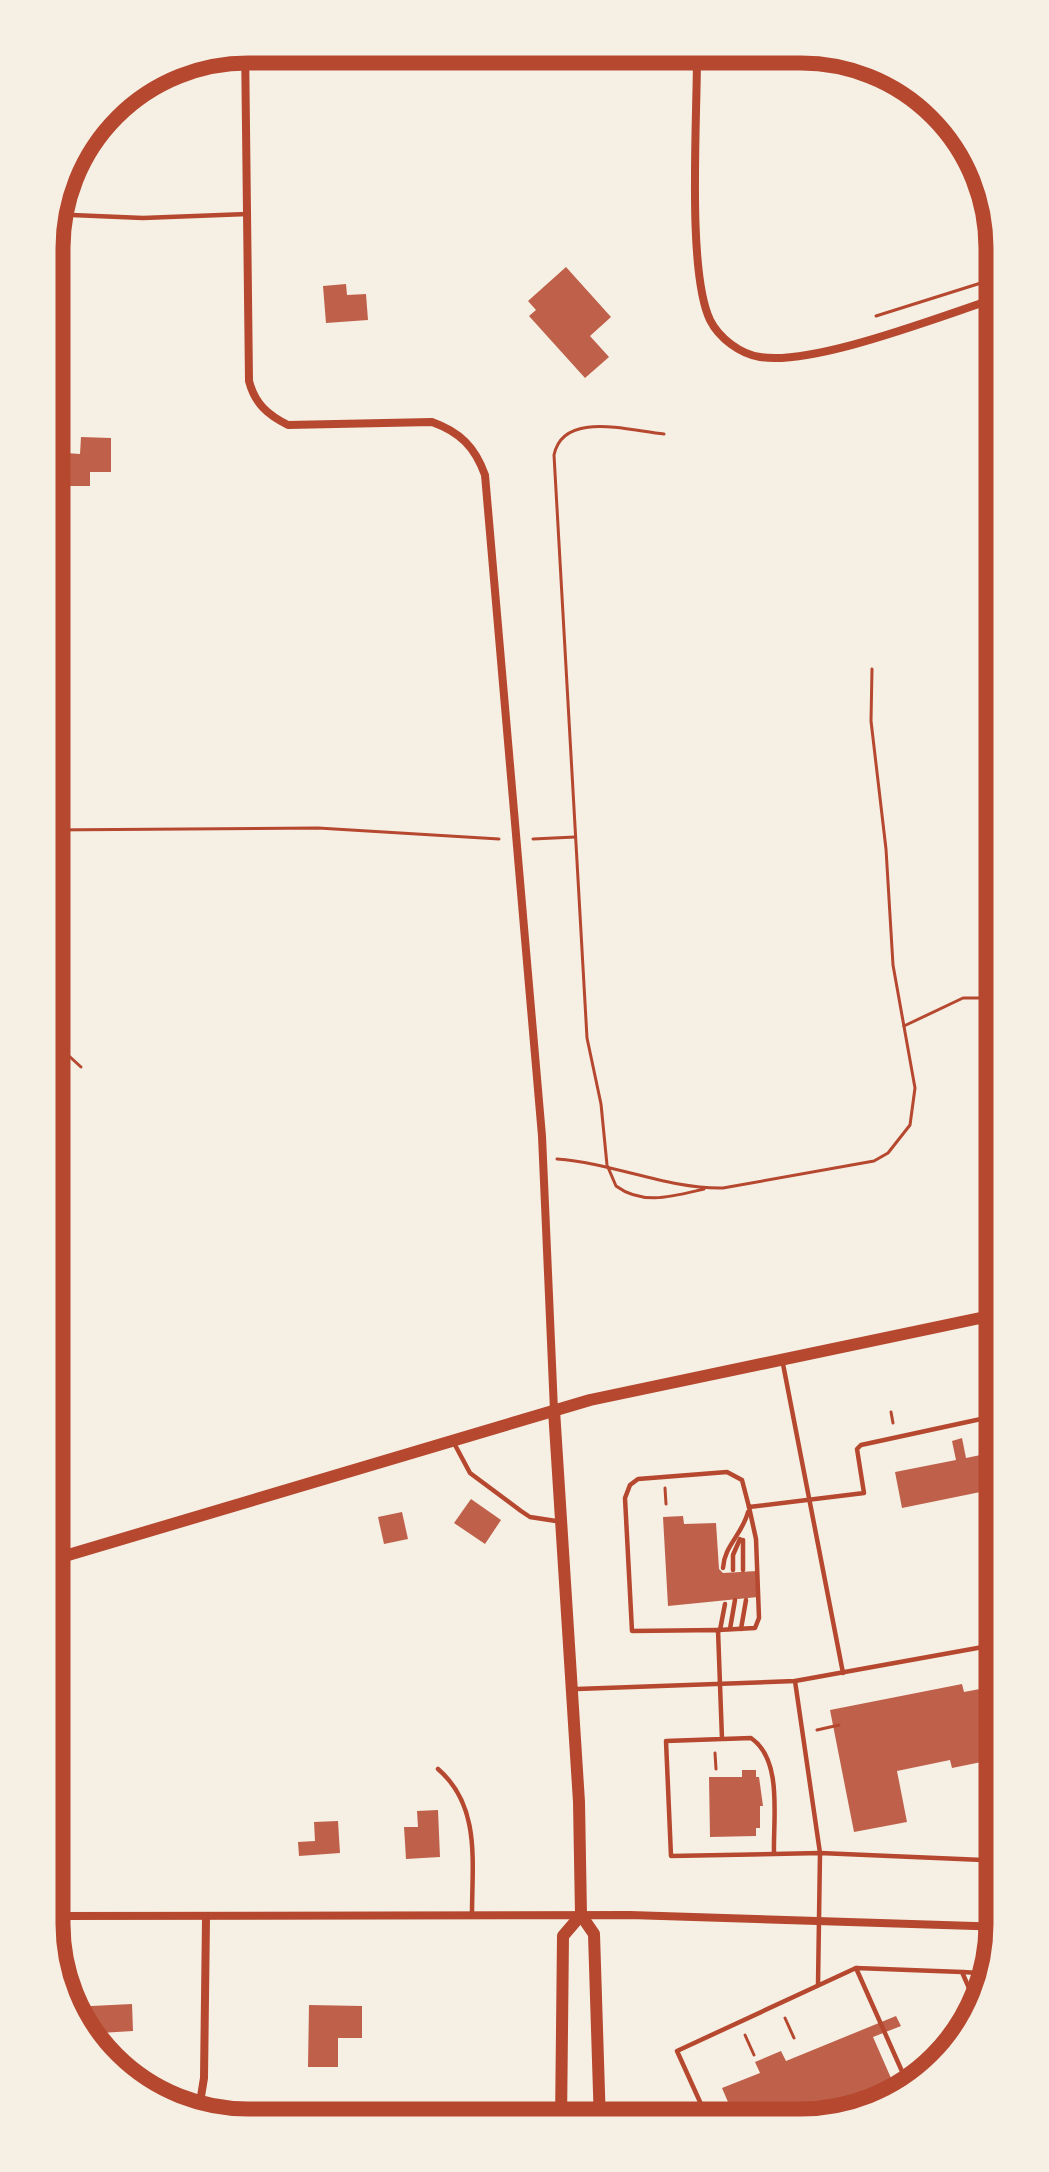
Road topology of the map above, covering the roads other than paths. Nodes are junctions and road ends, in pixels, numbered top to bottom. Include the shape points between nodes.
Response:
1 (245, 63) edge
2 (698, 63) edge
3 (247, 214) junction
4 (67, 215) edge
5 (986, 301) edge
6 (986, 1317) edge
7 (782, 1358) junction
8 (554, 1410) junction
9 (986, 1418) edge
10 (453, 1442) junction
11 (807, 1500) junction
12 (749, 1507) junction
13 (562, 1521) junction
14 (743, 1534) junction
15 (63, 1557) edge
16 (723, 1568) dead end
17 (733, 1570) dead end
18 (743, 1570) dead end
19 (735, 1600) dead end
20 (746, 1600) dead end
21 (725, 1604) dead end
22 (730, 1629) junction
23 (741, 1629) junction
24 (719, 1630) junction
25 (986, 1647) edge
26 (843, 1673) junction
27 (795, 1681) junction
28 (719, 1682) junction
29 (573, 1689) junction
30 (718, 1739) junction
31 (438, 1769) dead end
32 (774, 1852) junction
33 (820, 1853) junction
34 (986, 1860) edge
35 (581, 1915) junction
36 (63, 1916) edge
37 (472, 1917) junction
38 (206, 1918) junction
39 (821, 1918) junction
40 (986, 1926) edge
41 (856, 1968) junction
42 (962, 1972) junction
43 (978, 1973) edge
44 (818, 1986) junction
45 (972, 1995) edge
46 (905, 2077) edge
47 (200, 2102) edge
48 (561, 2109) edge
49 (600, 2109) edge
50 (703, 2109) edge

1 - 3 street
2 - 5 street via 700,278 724,339 760,357 819,353
3 - 4 lane
3 - 8 street via 249,381 260,405 288,424 432,422 456,432 485,475 543,1158
6 - 7 main road
7 - 8 main road
7 - 11 lane
8 - 10 main road
8 - 13 main road
9 - 11 lane via 861,1445 864,1493
10 - 13 lane via 470,1473 521,1511
10 - 15 main road
11 - 12 lane
11 - 26 lane
12 - 14 lane
12 - 23 lane via 759,1618 755,1628
12 - 24 lane via 739,1476 727,1472 656,1476 627,1490 632,1631
13 - 29 main road
14 - 16 lane
14 - 17 lane
14 - 18 lane
19 - 22 lane
20 - 23 lane
21 - 24 lane
22 - 23 lane
22 - 24 lane
24 - 28 lane
25 - 26 lane
26 - 27 lane
27 - 28 lane
27 - 33 lane
28 - 29 lane
28 - 30 lane
29 - 35 main road
30 - 32 lane via 751,1738 766,1754
30 - 32 lane via 666,1741 670,1856
31 - 37 lane via 467,1809
32 - 33 lane
33 - 34 lane
33 - 39 lane
35 - 37 street
35 - 39 street
35 - 48 main road via 563,1936
35 - 49 main road via 594,1934
36 - 38 street
37 - 38 street
38 - 47 street
39 - 40 street
39 - 44 lane
41 - 42 lane
41 - 44 lane
41 - 46 lane
42 - 43 lane
42 - 45 lane
44 - 50 lane via 677,2051

